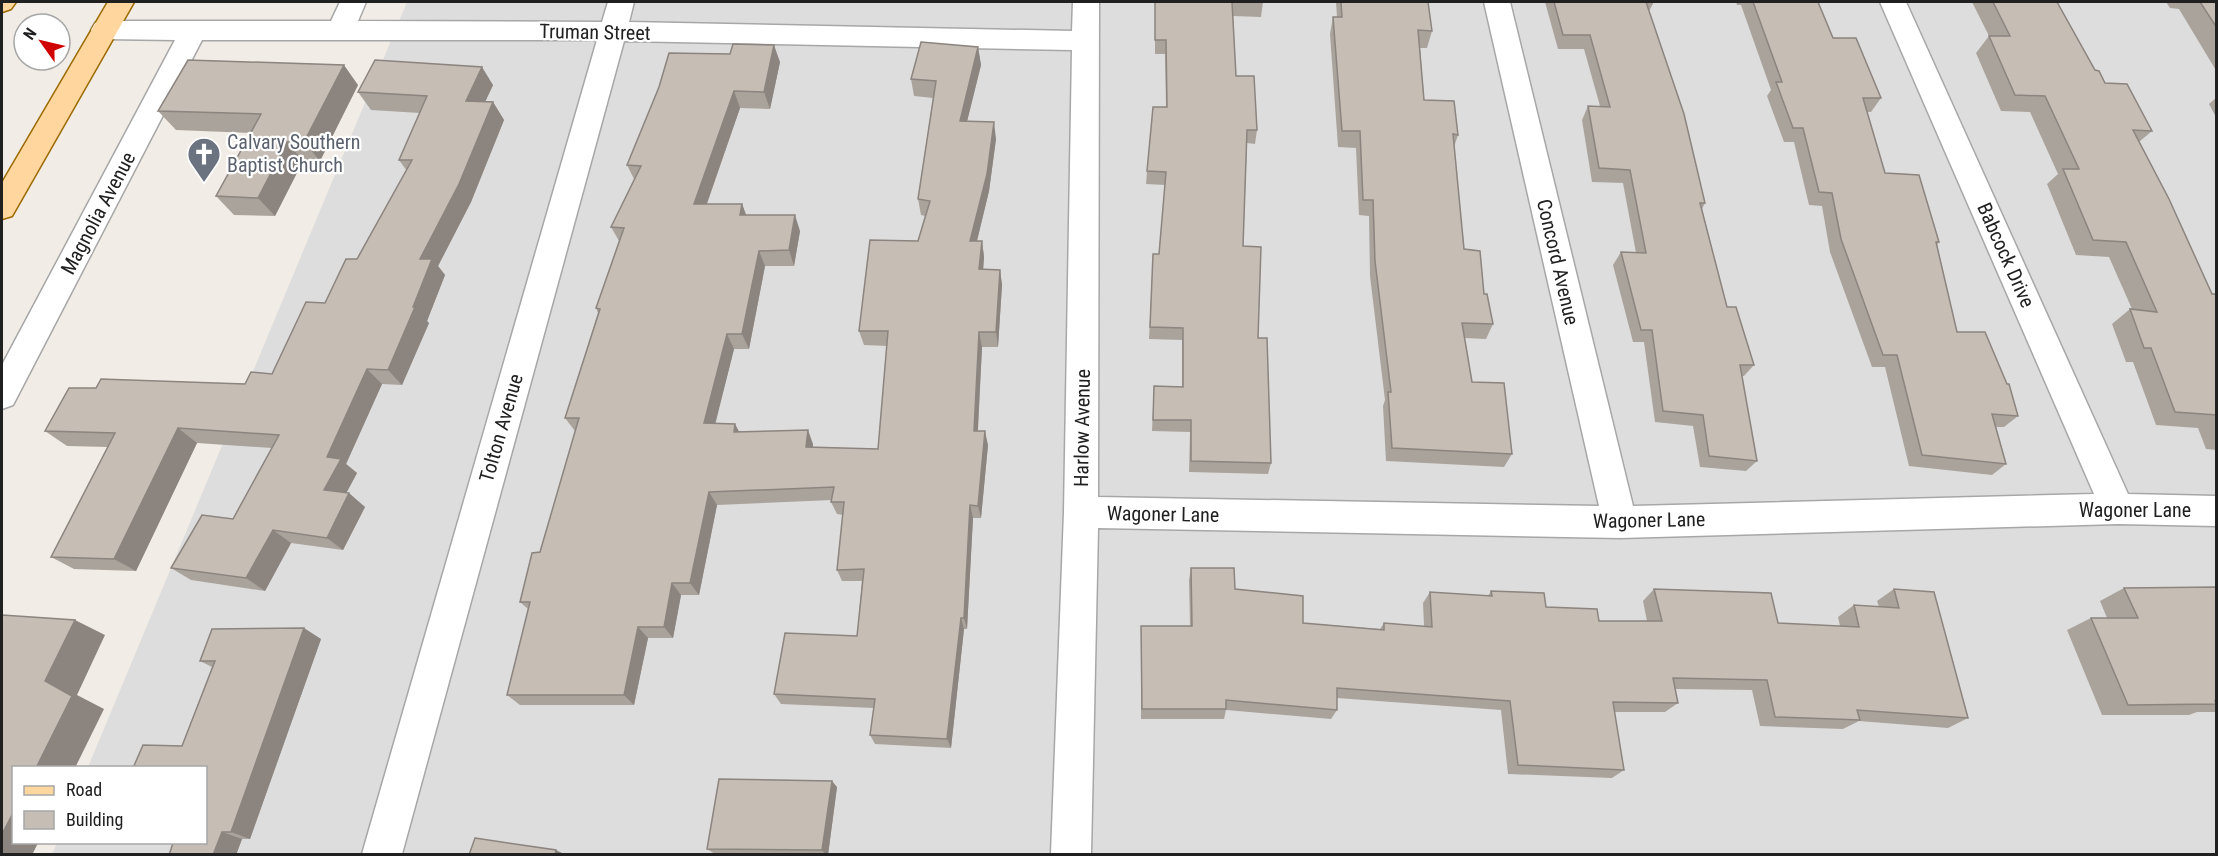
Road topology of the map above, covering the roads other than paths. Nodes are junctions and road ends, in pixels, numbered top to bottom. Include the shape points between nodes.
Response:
1 (121, 2) edge
2 (354, 2) edge
3 (1086, 2) edge
4 (1497, 2) edge
5 (1893, 2) edge
6 (617, 16) edge
7 (104, 30) junction
8 (194, 30) junction
9 (340, 30) junction
10 (1086, 41) junction
11 (2, 208) edge
12 (2, 395) edge
13 (2118, 508) junction
14 (2217, 511) edge
15 (1081, 512) junction
16 (1620, 522) junction
17 (382, 855) edge
18 (1071, 855) edge

1 - 7 main road
2 - 9 street
3 - 10 street, Harlow Avenue
4 - 16 street, Concord Avenue
5 - 13 street, Babcock Drive
6 - 9 street, Truman Street
6 - 10 street, Truman Street
6 - 17 street, Tolton Avenue
7 - 8 street, Truman Street
7 - 11 main road
8 - 9 street, Truman Street
8 - 12 street, Magnolia Avenue
10 - 15 street, Harlow Avenue
13 - 14 street, Wagoner Lane
13 - 16 street, Wagoner Lane
15 - 16 street, Wagoner Lane
15 - 18 street, Harlow Avenue

